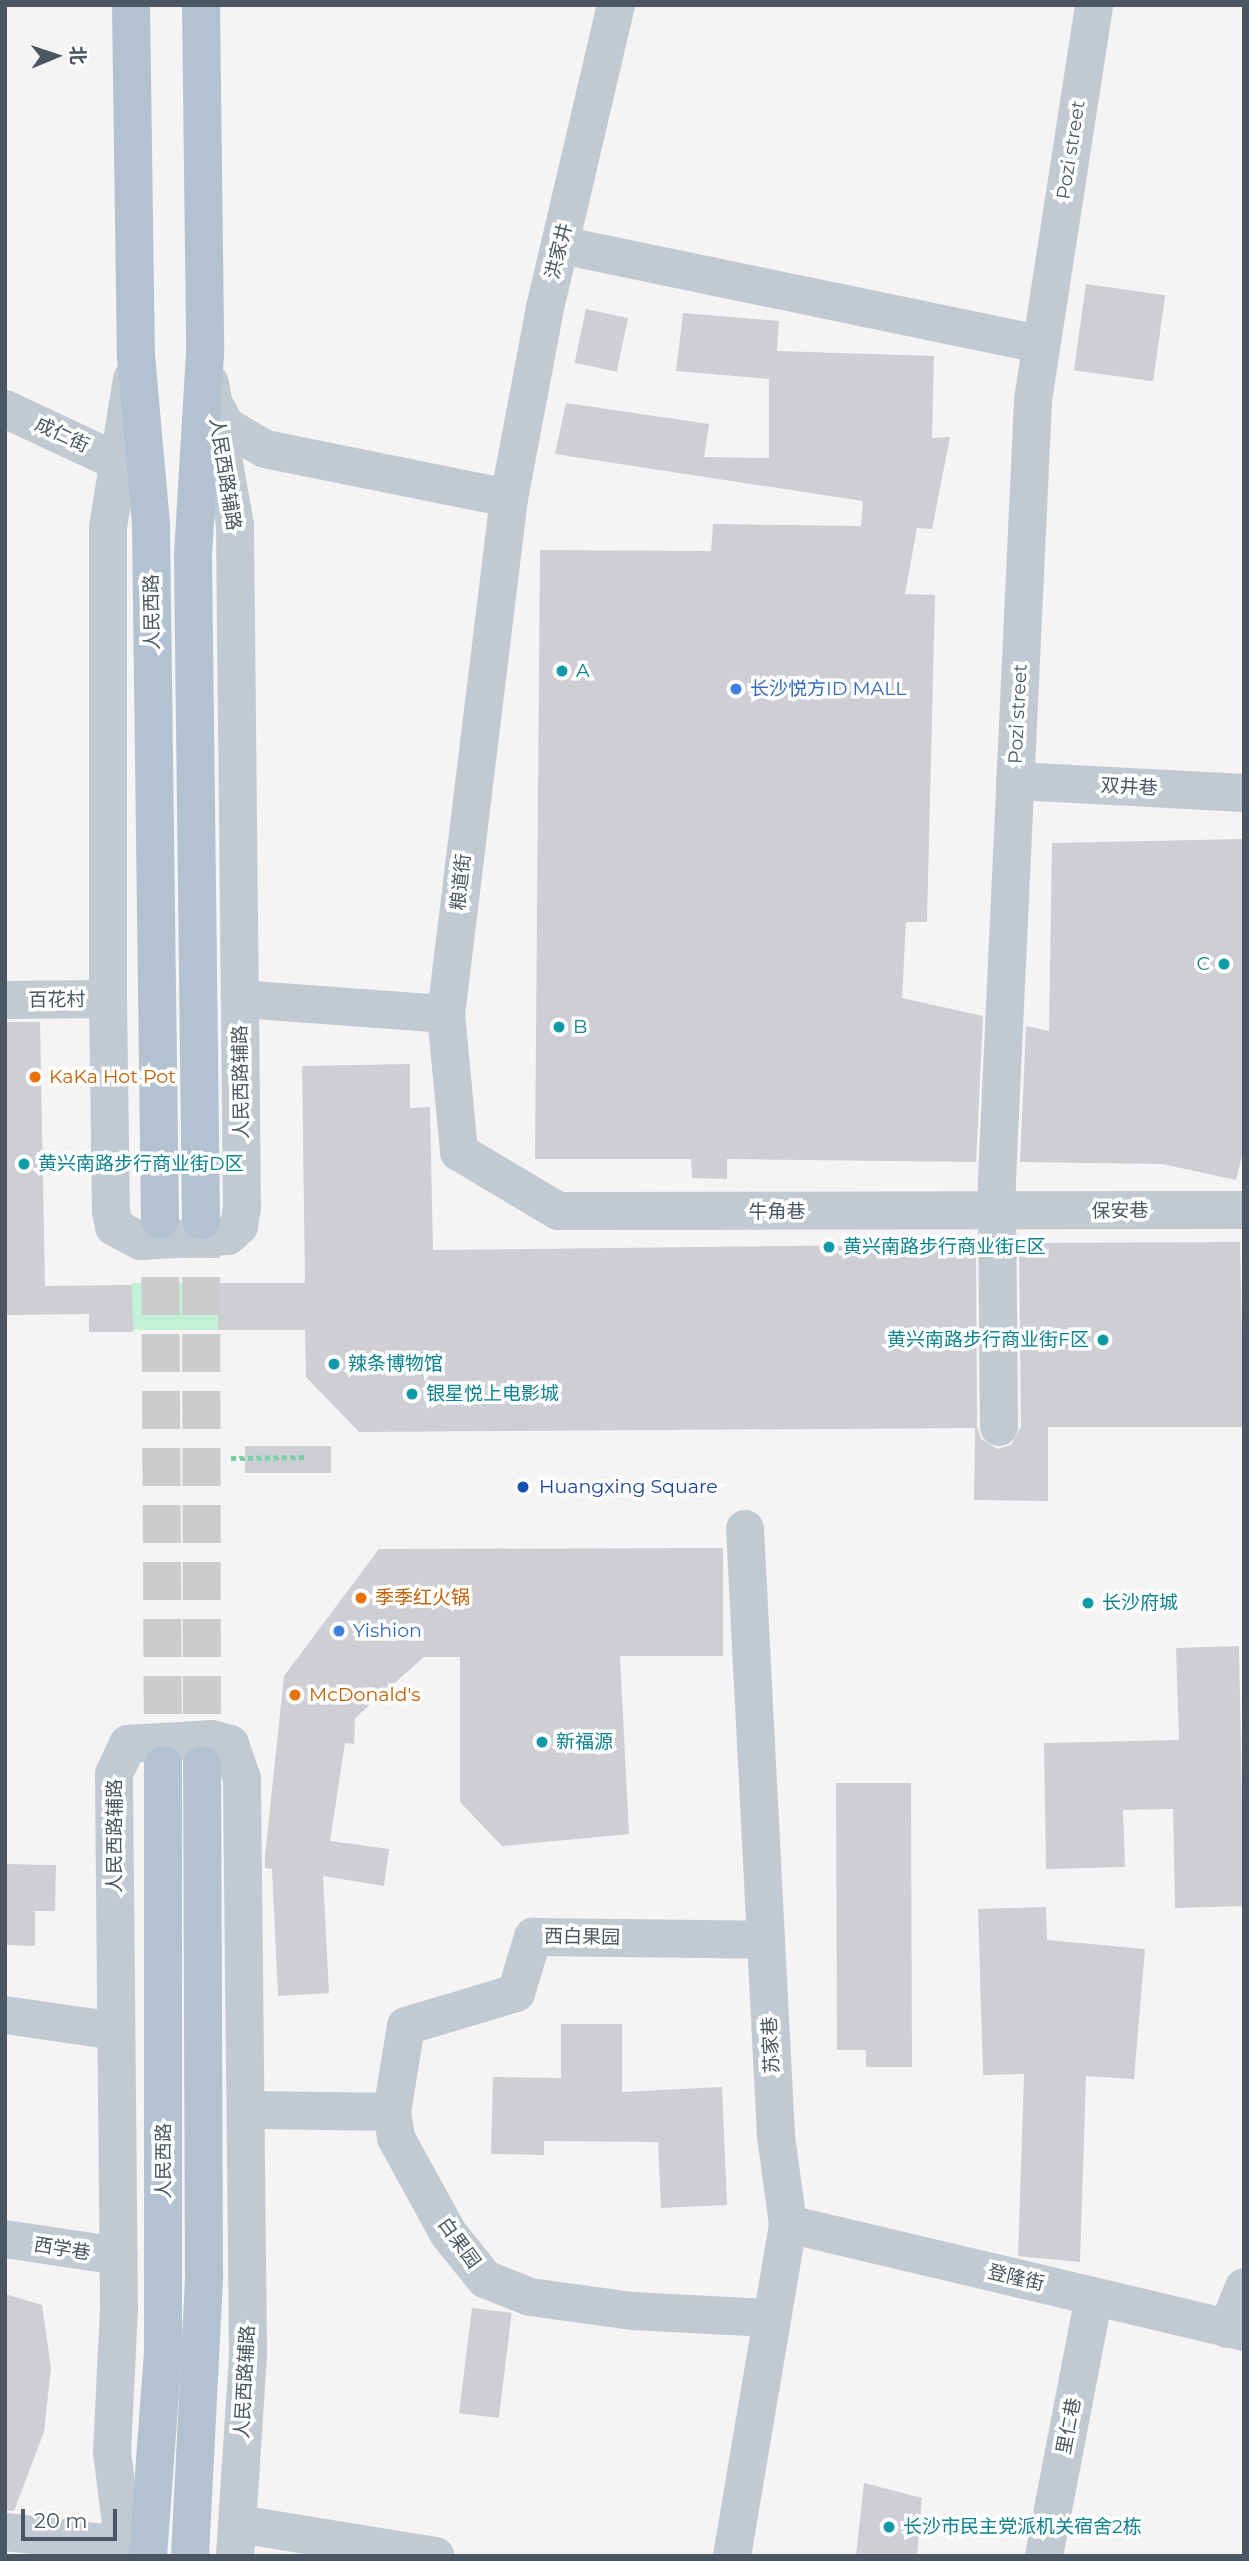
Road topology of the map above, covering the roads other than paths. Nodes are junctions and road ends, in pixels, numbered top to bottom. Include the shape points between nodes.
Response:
1 (131, 5) edge
2 (201, 5) edge
3 (616, 5) edge
4 (1094, 5) edge
5 (561, 245) junction
6 (1041, 344) junction
7 (205, 353) junction
8 (135, 356) junction
9 (214, 404) junction
10 (5, 409) edge
11 (118, 462) junction
12 (509, 498) junction
13 (1015, 781) junction
14 (1244, 793) edge
15 (108, 999) junction
16 (240, 999) junction
17 (5, 1000) edge
18 (446, 1014) junction
19 (1244, 1210) edge
20 (558, 1211) joint
21 (997, 1213) junction
22 (160, 1220) tunnel mouth
23 (201, 1220) tunnel mouth
24 (999, 1427) dead end
25 (745, 1529) dead end
26 (163, 1765) tunnel mouth
27 (202, 1765) tunnel mouth
28 (766, 1940) junction
29 (5, 2015) edge
30 (116, 2031) junction
31 (247, 2110) junction
32 (392, 2112) junction
33 (788, 2224) junction
34 (5, 2239) edge
35 (119, 2256) junction
36 (1244, 2287) edge
37 (1094, 2297) junction
38 (771, 2318) junction
39 (1235, 2330) edge
40 (5, 2532) edge
41 (237, 2540) edge
42 (132, 2552) edge
43 (190, 2556) edge
44 (435, 2556) edge
45 (732, 2556) edge
46 (1044, 2556) edge

1 - 8 main road, 人民西路
2 - 7 main road
3 - 5 street, 洪家井
4 - 6 street, Pozi street
5 - 6 street
5 - 12 street, 洪家井
6 - 13 street, Pozi street
7 - 9 street, 人民西路辅路
7 - 23 main road via 193,557
8 - 11 street, 人民西路辅路
8 - 22 main road, 人民西路 via 151,525
9 - 12 street via 226,426 265,449
9 - 16 street, 人民西路辅路 via 235,525
10 - 11 street, 成仁街
11 - 15 street, 人民西路辅路 via 108,527
12 - 18 street, 粮道街
13 - 14 street, 双井巷
13 - 21 street, Pozi street
15 - 16 street, 人民西路辅路 via 112,1219 124,1238 141,1241 211,1240 239,1226
15 - 17 street, 百花村
16 - 18 street
18 - 20 street, 粮道街 via 459,1152
19 - 21 street, 保安巷
20 - 21 street, 牛角巷
21 - 24 street, Pozi street
25 - 28 street, 苏家巷
26 - 42 main road, 人民西路 via 163,2353
27 - 43 main road, 人民西路 via 204,2275
28 - 32 street, 西白果园 via 533,1937 516,1993 406,2026
28 - 33 street, 苏家巷
29 - 30 street
30 - 31 street, 人民西路辅路 via 118,1755 144,1740 230,1744 242,1779
30 - 35 street, 人民西路辅路
31 - 32 street
31 - 41 street, 人民西路辅路 via 248,2355
32 - 38 street, 白果园 via 396,2138 448,2232 485,2279 530,2297 606,2308
33 - 37 street, 登隆街
33 - 38 street, 苏家巷
34 - 35 street, 西学巷
35 - 42 street, 人民西路辅路 via 112,2452
36 - 39 street
37 - 39 street, 登隆街
37 - 46 street, 里仁巷
38 - 45 street, 苏家巷
40 - 42 street
41 - 44 street

